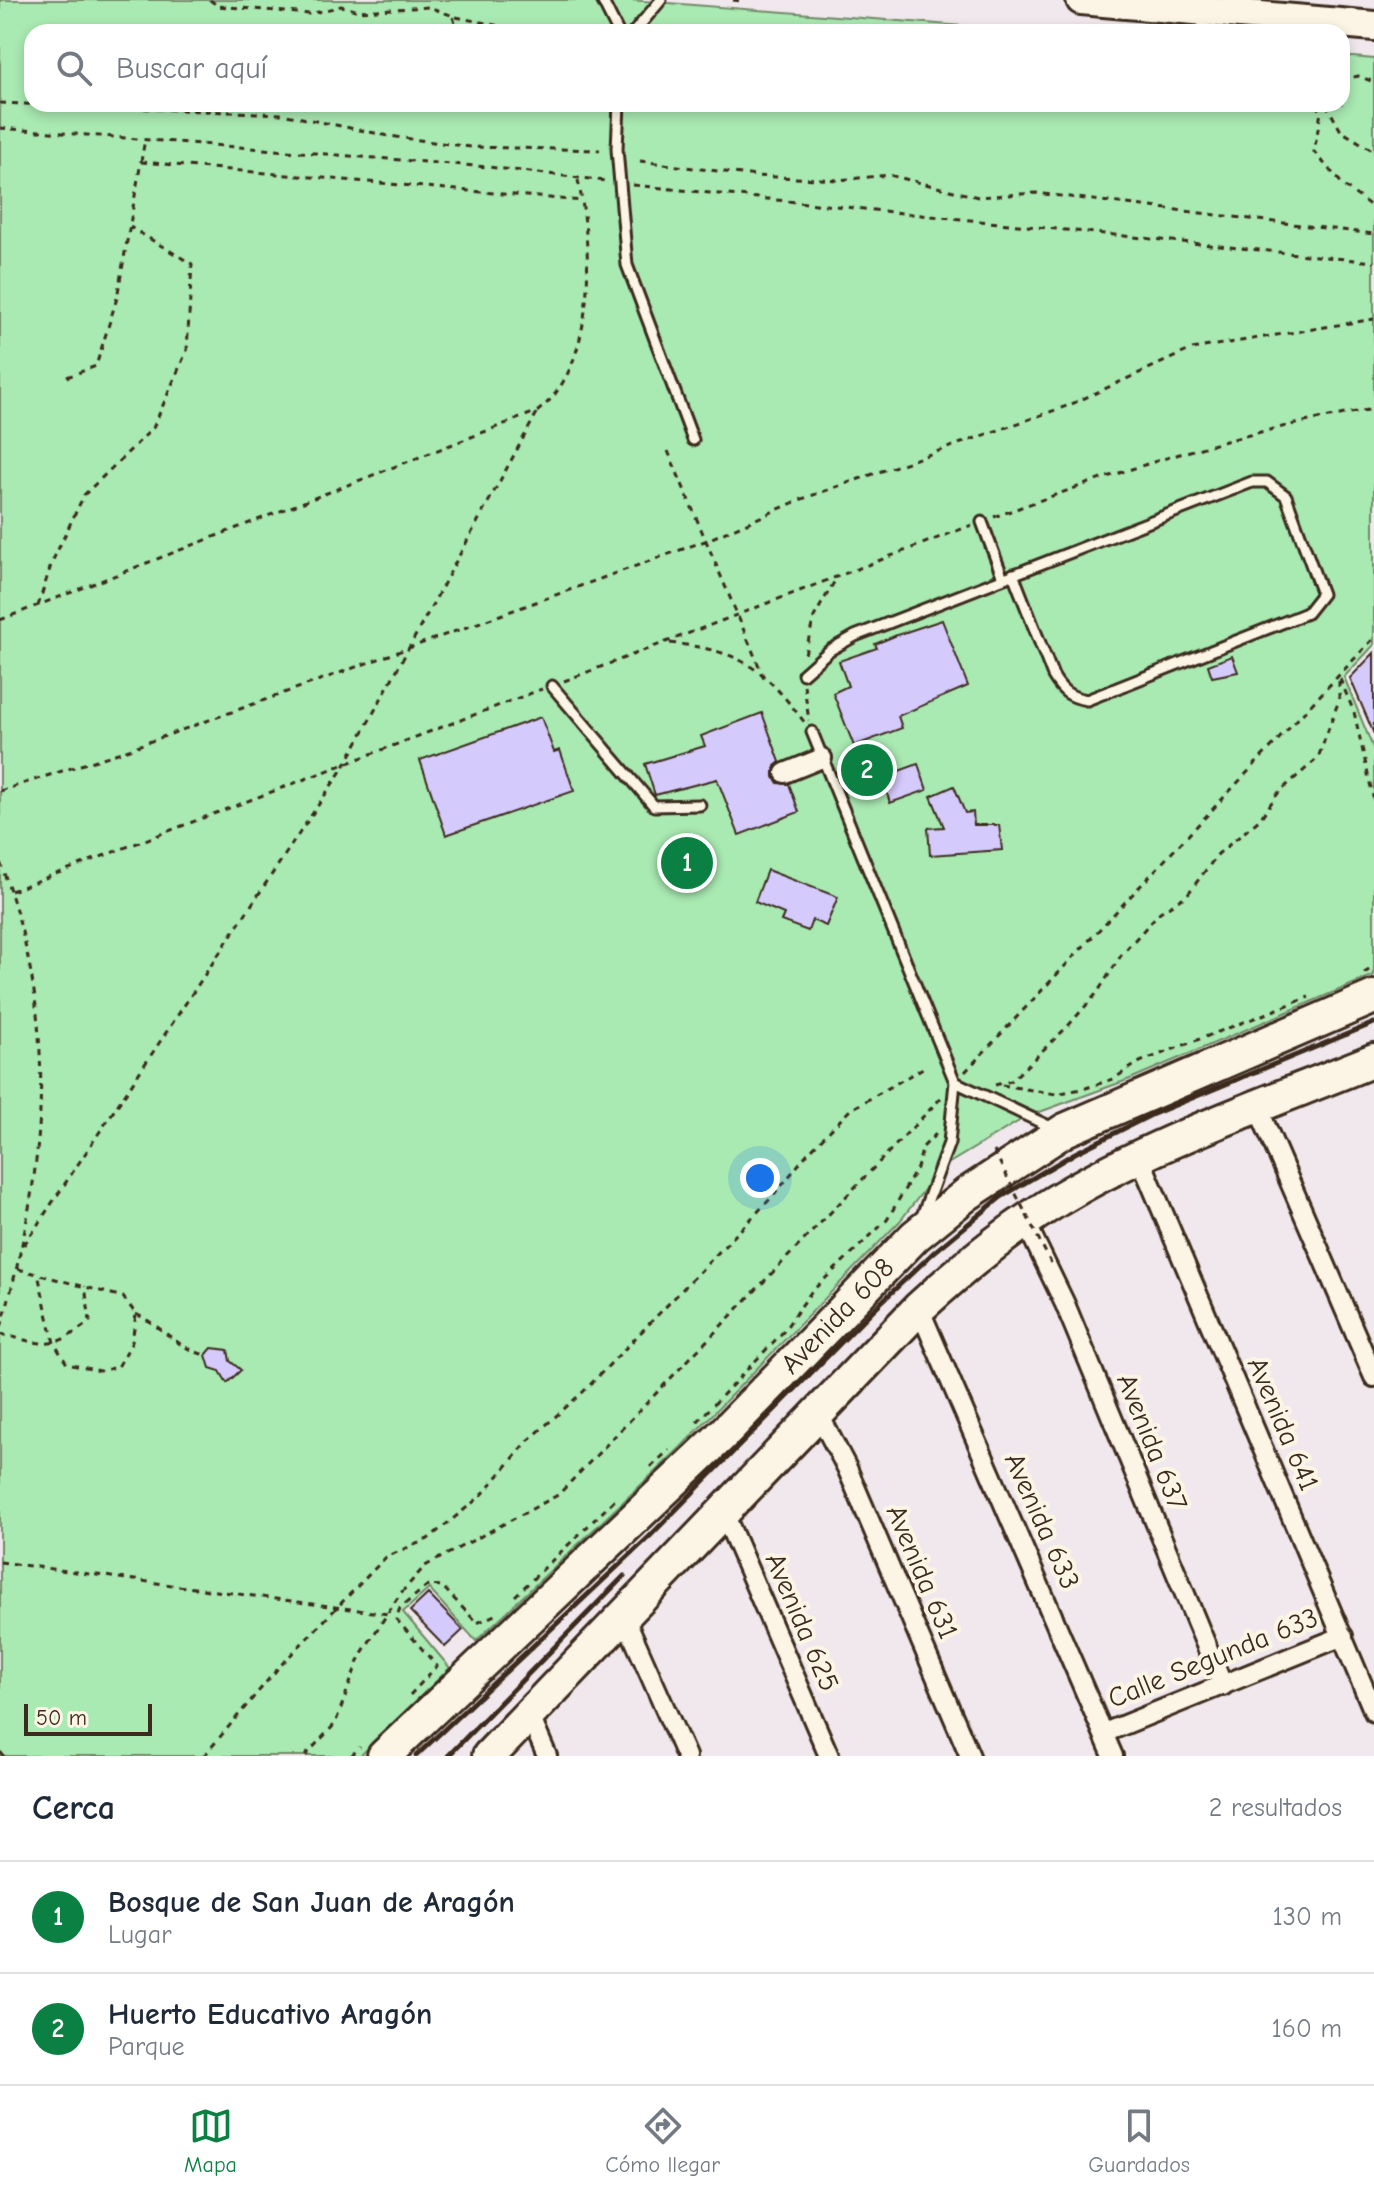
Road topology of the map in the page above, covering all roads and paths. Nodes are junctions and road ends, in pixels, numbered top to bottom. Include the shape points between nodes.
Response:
1 (210, 0) edge
2 (602, 0) edge
3 (661, 0) edge
4 (733, 0) edge
5 (1081, 0) edge
6 (740, 1) edge
7 (452, 16) junction
8 (1201, 20) edge
9 (455, 24) edge
10 (490, 24) edge
11 (614, 24) edge
12 (641, 24) edge
13 (1279, 24) edge
14 (1350, 78) edge
15 (1374, 82) edge
16 (0, 103) edge
17 (24, 104) edge
18 (231, 112) edge
19 (619, 112) edge
20 (1321, 112) edge
21 (1330, 112) edge
22 (0, 128) edge
23 (145, 139) junction
24 (600, 150) dead end
25 (1374, 151) edge
26 (640, 161) dead end
27 (141, 162) junction
28 (577, 176) junction
29 (620, 183) junction
30 (583, 201) junction
31 (1374, 208) edge
32 (130, 227) junction
33 (1374, 234) edge
34 (1374, 262) edge
35 (1374, 319) edge
36 (67, 377) dead end
37 (1374, 409) edge
38 (538, 411) junction
39 (693, 440) dead end
40 (668, 451) dead end
41 (982, 522) junction
42 (705, 541) junction
43 (1008, 576) junction
44 (38, 606) junction
45 (737, 616) junction
46 (0, 620) edge
47 (1374, 638) edge
48 (667, 642) junction
49 (411, 644) junction
50 (803, 674) dead end
51 (1339, 676) junction
52 (764, 678) junction
53 (552, 686) junction
54 (812, 732) joint
55 (822, 758) junction
56 (345, 765) junction
57 (785, 773) dead end
58 (0, 791) edge
59 (1374, 801) edge
60 (700, 805) dead end
61 (0, 862) edge
62 (11, 891) junction
63 (1374, 967) edge
64 (1367, 986) edge
65 (1321, 992) dead end
66 (1374, 1060) edge
67 (923, 1068) dead end
68 (955, 1082) junction
69 (1258, 1108) junction
70 (1065, 1130) junction
71 (937, 1133) dead end
72 (994, 1151) dead end
73 (1140, 1158) junction
74 (1025, 1221) junction
75 (915, 1236) junction
76 (24, 1245) junction
77 (1052, 1265) dead end
78 (18, 1269) junction
79 (38, 1274) junction
80 (85, 1286) junction
81 (919, 1308) junction
82 (136, 1314) junction
83 (0, 1332) edge
84 (54, 1343) junction
85 (206, 1355) dead end
86 (1374, 1377) edge
87 (818, 1413) junction
88 (696, 1424) dead end
89 (677, 1442) dead end
90 (649, 1468) dead end
91 (623, 1494) dead end
92 (723, 1511) junction
93 (0, 1562) edge
94 (511, 1601) dead end
95 (341, 1607) junction
96 (500, 1610) dead end
97 (388, 1614) junction
98 (624, 1616) junction
99 (1343, 1636) junction
100 (1223, 1686) junction
101 (409, 1697) dead end
102 (1374, 1712) edge
103 (529, 1714) junction
104 (1104, 1733) junction
105 (376, 1747) edge
106 (0, 1752) edge
107 (4, 1756) edge
108 (204, 1756) edge
109 (305, 1756) edge
110 (351, 1756) edge
111 (489, 1756) edge
112 (547, 1756) edge
113 (686, 1756) edge
114 (829, 1756) edge
115 (970, 1756) edge
116 (1113, 1756) edge

1 - 7 path via 218,6 310,14 341,6 359,11 429,7
2 - 11 lane
3 - 12 lane
4 - 6 path
5 - 8 main road
7 - 9 path
7 - 10 path
8 - 13 main road
14 - 15 path
16 - 17 path
18 - 24 path via 282,114 471,147
19 - 29 lane
20 - 31 path via 1314,152 1345,187
21 - 25 path via 1341,131
22 - 23 path
23 - 27 path
23 - 28 path
26 - 33 path via 756,176 839,180 889,175 978,197 1036,193
27 - 30 path
27 - 32 path
28 - 29 path
28 - 30 path
29 - 34 path
29 - 39 lane via 627,265
30 - 38 path via 588,242 577,345 562,390
32 - 36 path via 117,298 96,366
32 - 44 path via 192,264 187,350 153,428 84,495
35 - 42 path via 1192,349 1067,406 802,499
37 - 41 path via 1229,438 1146,462
38 - 44 path
38 - 49 path
40 - 42 path
41 - 43 lane
41 - 45 path
42 - 45 path
42 - 49 path
43 - 43 lane via 1252,482 1267,482 1286,496 1322,594 1307,613 1087,700 1061,689
43 - 50 lane via 855,636
44 - 46 path
45 - 48 path
45 - 52 path
47 - 51 path
48 - 52 path via 718,648
48 - 53 path
49 - 56 path
49 - 58 path
51 - 59 path via 1354,712
51 - 65 path via 1339,700 1318,758 1218,854 1187,895 1160,912 1057,1037 1011,1081 995,1085 1056,1094 1086,1088
51 - 68 path
52 - 54 path
53 - 56 path
53 - 60 lane via 654,806
54 - 55 lane
55 - 57 street
55 - 68 lane
56 - 62 path
56 - 76 path
61 - 62 path
62 - 76 path via 36,991 42,1071 39,1157
63 - 64 path
64 - 70 highway, Avenida 608
66 - 69 highway, Avenida 608
67 - 95 path via 850,1110 583,1392 528,1441 481,1496 428,1539 386,1557
68 - 70 lane via 1044,1126
68 - 75 lane via 949,1143
68 - 97 path via 558,1495 425,1566
69 - 73 highway, Avenida 608
69 - 86 street
70 - 75 highway, Avenida 608 via 967,1194
71 - 88 path via 923,1147 887,1220 811,1292 783,1332
72 - 77 path, bridge
73 - 74 highway, Avenida 608
73 - 99 street, Avenida 641
74 - 81 highway, Avenida 608
74 - 100 street, Avenida 637 via 1065,1304
75 - 105 highway, Avenida 608 via 718,1439
76 - 78 path
78 - 79 path
78 - 83 path
79 - 80 path
79 - 84 path
80 - 82 path via 123,1297
80 - 84 path via 90,1321 70,1338
81 - 87 highway, Avenida 608
81 - 104 street, Avenida 633
82 - 84 path via 132,1342 118,1367 100,1371 67,1364
82 - 85 path via 164,1327 184,1349
83 - 84 path via 46,1346
87 - 92 highway, Avenida 608
87 - 115 street, Avenida 631 via 847,1468
89 - 90 path
91 - 94 path
92 - 98 highway, Avenida 608
92 - 114 street, Avenida 625
93 - 95 path
95 - 97 path
95 - 108 path via 279,1667
96 - 101 path via 477,1623 442,1586 428,1585 400,1608 396,1619 437,1666
97 - 109 path via 360,1656 335,1724
98 - 103 highway, Avenida 608
98 - 113 street
99 - 100 street, Calle Segunda 633
99 - 102 street, Avenida 641
100 - 104 street, Calle Segunda 633
103 - 111 highway, Avenida 608
103 - 112 street
104 - 116 street, Avenida 633
105 - 110 path
106 - 107 path

